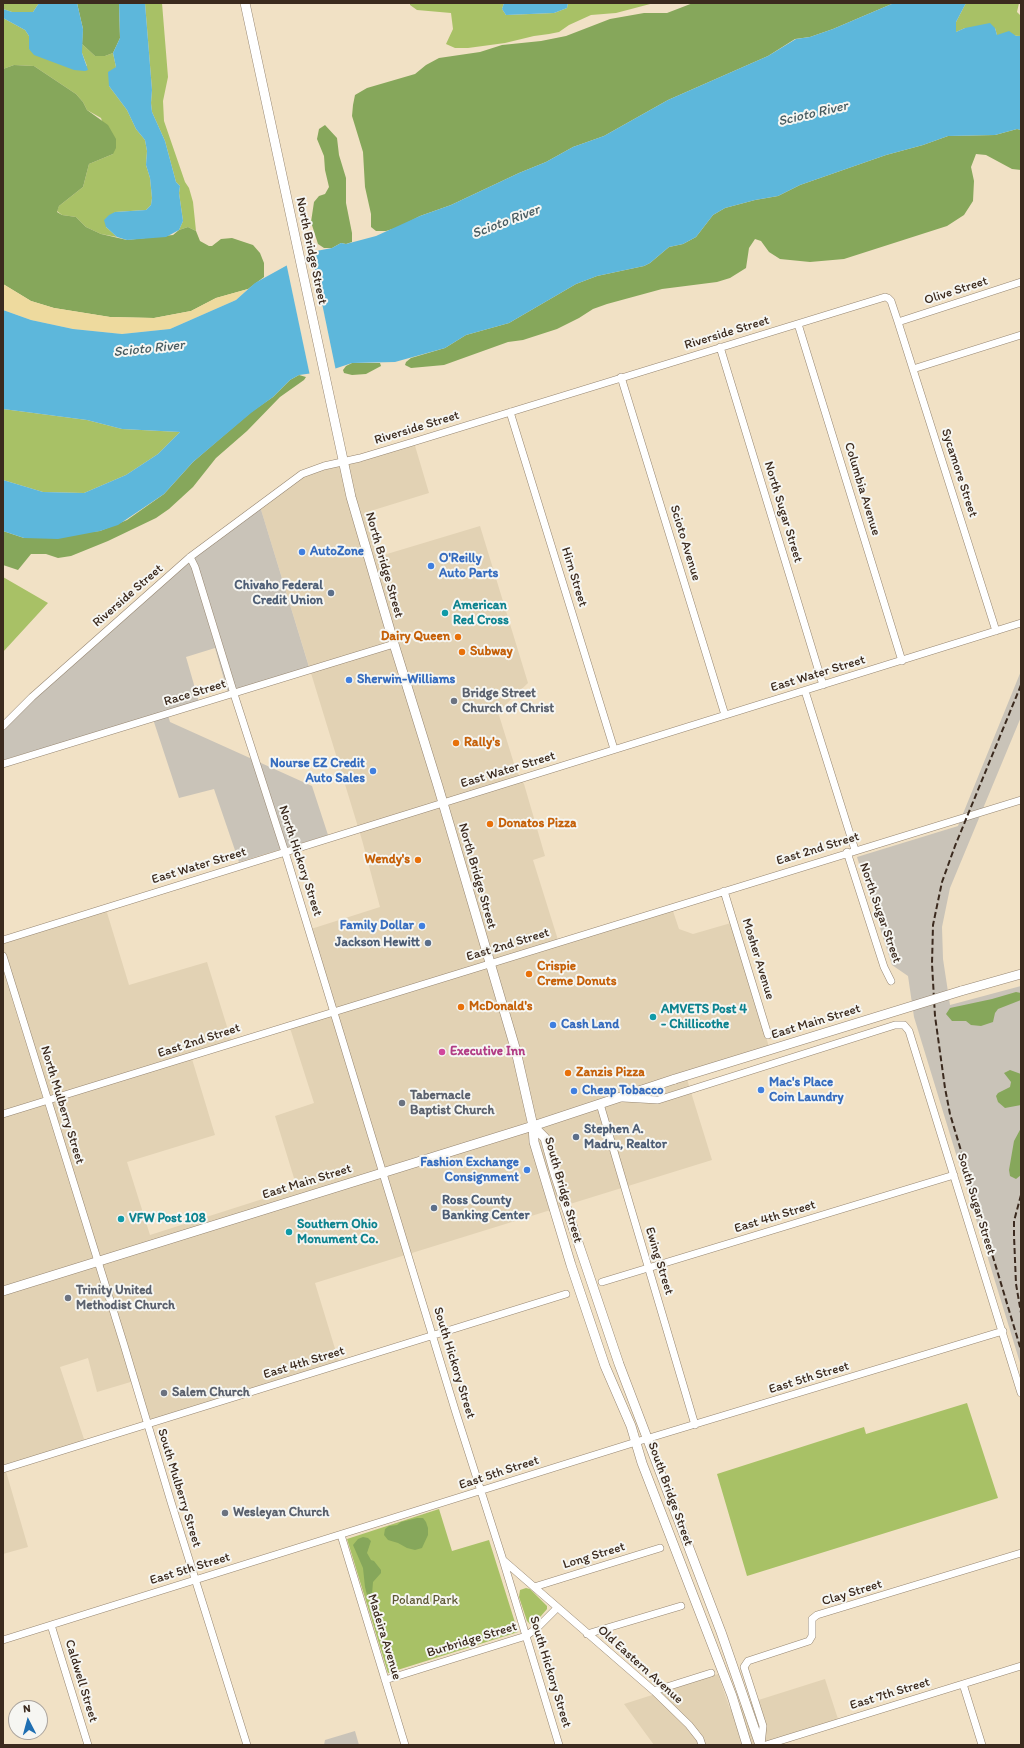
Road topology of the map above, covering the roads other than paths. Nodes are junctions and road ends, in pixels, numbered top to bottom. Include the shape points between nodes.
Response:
1 (245, 3) edge
2 (1021, 282) edge
3 (898, 322) junction
4 (798, 324) junction
5 (1021, 335) edge
6 (720, 347) junction
7 (913, 369) junction
8 (621, 377) junction
9 (510, 412) junction
10 (342, 462) junction
11 (190, 557) junction
12 (1021, 624) edge
13 (996, 631) junction
14 (394, 644) junction
15 (902, 661) junction
16 (823, 685) junction
17 (805, 691) junction
18 (234, 694) junction
19 (725, 715) junction
20 (3, 726) edge
21 (614, 749) junction
22 (3, 764) edge
23 (1021, 800) edge
24 (443, 803) junction
25 (855, 850) junction
26 (285, 852) junction
27 (847, 852) junction
28 (724, 891) junction
29 (3, 940) edge
30 (3, 956) edge
31 (489, 963) junction
32 (1021, 974) edge
33 (891, 981) dead end
34 (334, 1012) junction
35 (904, 1025) joint
36 (768, 1035) dead end
37 (619, 1098) junction
38 (48, 1100) junction
39 (600, 1104) junction
40 (3, 1114) edge
41 (533, 1126) junction
42 (384, 1172) junction
43 (954, 1175) junction
44 (97, 1261) junction
45 (648, 1268) junction
46 (602, 1282) dead end
47 (3, 1291) edge
48 (566, 1294) dead end
49 (1003, 1331) junction
50 (433, 1336) junction
51 (1021, 1393) edge
52 (147, 1424) junction
53 (695, 1424) junction
54 (648, 1439) junction
55 (636, 1442) junction
56 (3, 1469) edge
57 (481, 1492) junction
58 (341, 1535) junction
59 (660, 1548) dead end
60 (1021, 1553) edge
61 (503, 1560) junction
62 (195, 1580) junction
63 (534, 1587) junction
64 (681, 1606) dead end
65 (557, 1608) junction
66 (51, 1625) junction
67 (588, 1634) junction
68 (526, 1636) junction
69 (3, 1640) edge
70 (1021, 1666) edge
71 (711, 1673) dead end
72 (385, 1680) junction
73 (963, 1684) junction
74 (654, 1692) junction
75 (781, 1743) edge
76 (88, 1745) edge
77 (247, 1745) edge
78 (405, 1745) edge
79 (559, 1745) edge
80 (702, 1745) edge
81 (747, 1745) edge
82 (761, 1745) edge
83 (766, 1745) edge
84 (982, 1745) edge

1 - 10 main road, North Bridge Street
2 - 3 street, Olive Street
3 - 4 street, Riverside Street via 891,301 885,297
3 - 7 street, Sycamore Street
4 - 6 street, Riverside Street
4 - 15 street, Columbia Avenue
5 - 7 street
6 - 8 street, Riverside Street
6 - 16 street, North Sugar Street
7 - 13 street, Sycamore Street
8 - 9 street, Riverside Street
8 - 19 street, Scioto Avenue
9 - 10 street, Riverside Street
9 - 21 street, Hirn Street
10 - 11 street, Riverside Street via 302,474
10 - 14 main road, North Bridge Street
11 - 18 street, North Hickory Street
11 - 20 street, Riverside Street via 32,697
12 - 13 street, East Water Street
13 - 15 street, East Water Street
14 - 18 street, Race Street
14 - 24 main road, North Bridge Street
15 - 16 street, East Water Street
16 - 17 street, East Water Street
17 - 19 street, East Water Street
17 - 25 street, North Sugar Street
18 - 22 street, Race Street
18 - 26 street, North Hickory Street
19 - 21 street, East Water Street
21 - 24 street, East Water Street
23 - 25 street, East 2nd Street
24 - 26 street, East Water Street
24 - 31 main road, North Bridge Street
25 - 27 street, East 2nd Street
26 - 29 street, East Water Street
26 - 34 street, North Hickory Street
27 - 28 street, East 2nd Street
27 - 33 street, North Sugar Street via 884,967
28 - 31 street, East 2nd Street
28 - 36 street, Mosher Avenue
30 - 38 street, North Mulberry Street
31 - 34 street, East 2nd Street
31 - 41 main road, North Bridge Street via 516,1051
32 - 37 main road, East Main Street, bridge
34 - 38 street, East 2nd Street
34 - 42 street, North Hickory Street
35 - 37 street, East Main Street via 895,1025 658,1100
35 - 43 street, South Sugar Street via 910,1031
37 - 39 main road, East Main Street
38 - 40 street, East 2nd Street
38 - 44 street, North Mulberry Street
39 - 41 main road, East Main Street
39 - 45 street, Ewing Street
41 - 42 main road, East Main Street
41 - 54 main road, South Bridge Street via 545,1138 593,1289
41 - 55 main road, South Bridge Street via 534,1142 571,1265 605,1366
42 - 44 main road, East Main Street
42 - 50 street, South Hickory Street
43 - 45 street, East 4th Street
43 - 49 street, South Sugar Street
44 - 47 main road, East Main Street
44 - 52 street, South Mulberry Street
45 - 46 street, East 4th Street
45 - 53 street, Ewing Street
48 - 50 street, East 4th Street
49 - 51 street, South Sugar Street
49 - 53 street, East 5th Street
50 - 52 street, East 4th Street
50 - 57 street, South Hickory Street
52 - 56 street, East 4th Street
52 - 62 street, South Mulberry Street
53 - 54 street, East 5th Street
54 - 55 street, East 5th Street
54 - 82 main road, South Bridge Street
55 - 57 street, East 5th Street
55 - 81 main road, South Bridge Street via 732,1696
57 - 58 street, East 5th Street
57 - 61 street, South Hickory Street
58 - 62 street, East 5th Street
58 - 72 street, Madeira Avenue
59 - 63 street, Long Street
60 - 82 street, Clay Street via 817,1616 812,1619 812,1636 809,1641 748,1661 744,1667 763,1726
61 - 63 street, South Hickory Street
61 - 68 street, South Hickory Street
62 - 66 street, East 5th Street
62 - 77 street, South Mulberry Street
63 - 65 street, South Hickory Street
64 - 67 street
65 - 67 street, Old Eastern Avenue
65 - 68 street, Burbridge Street
66 - 69 street, East 5th Street
66 - 76 street, Caldwell Street
67 - 74 street, Old Eastern Avenue
68 - 72 street, Burbridge Street
68 - 79 street, South Hickory Street
70 - 73 street, East 7th Street
71 - 74 street
72 - 78 street, Madeira Avenue
73 - 75 street, East 7th Street
73 - 84 street
74 - 80 street, Old Eastern Avenue via 689,1725
75 - 83 street, East 7th Street

